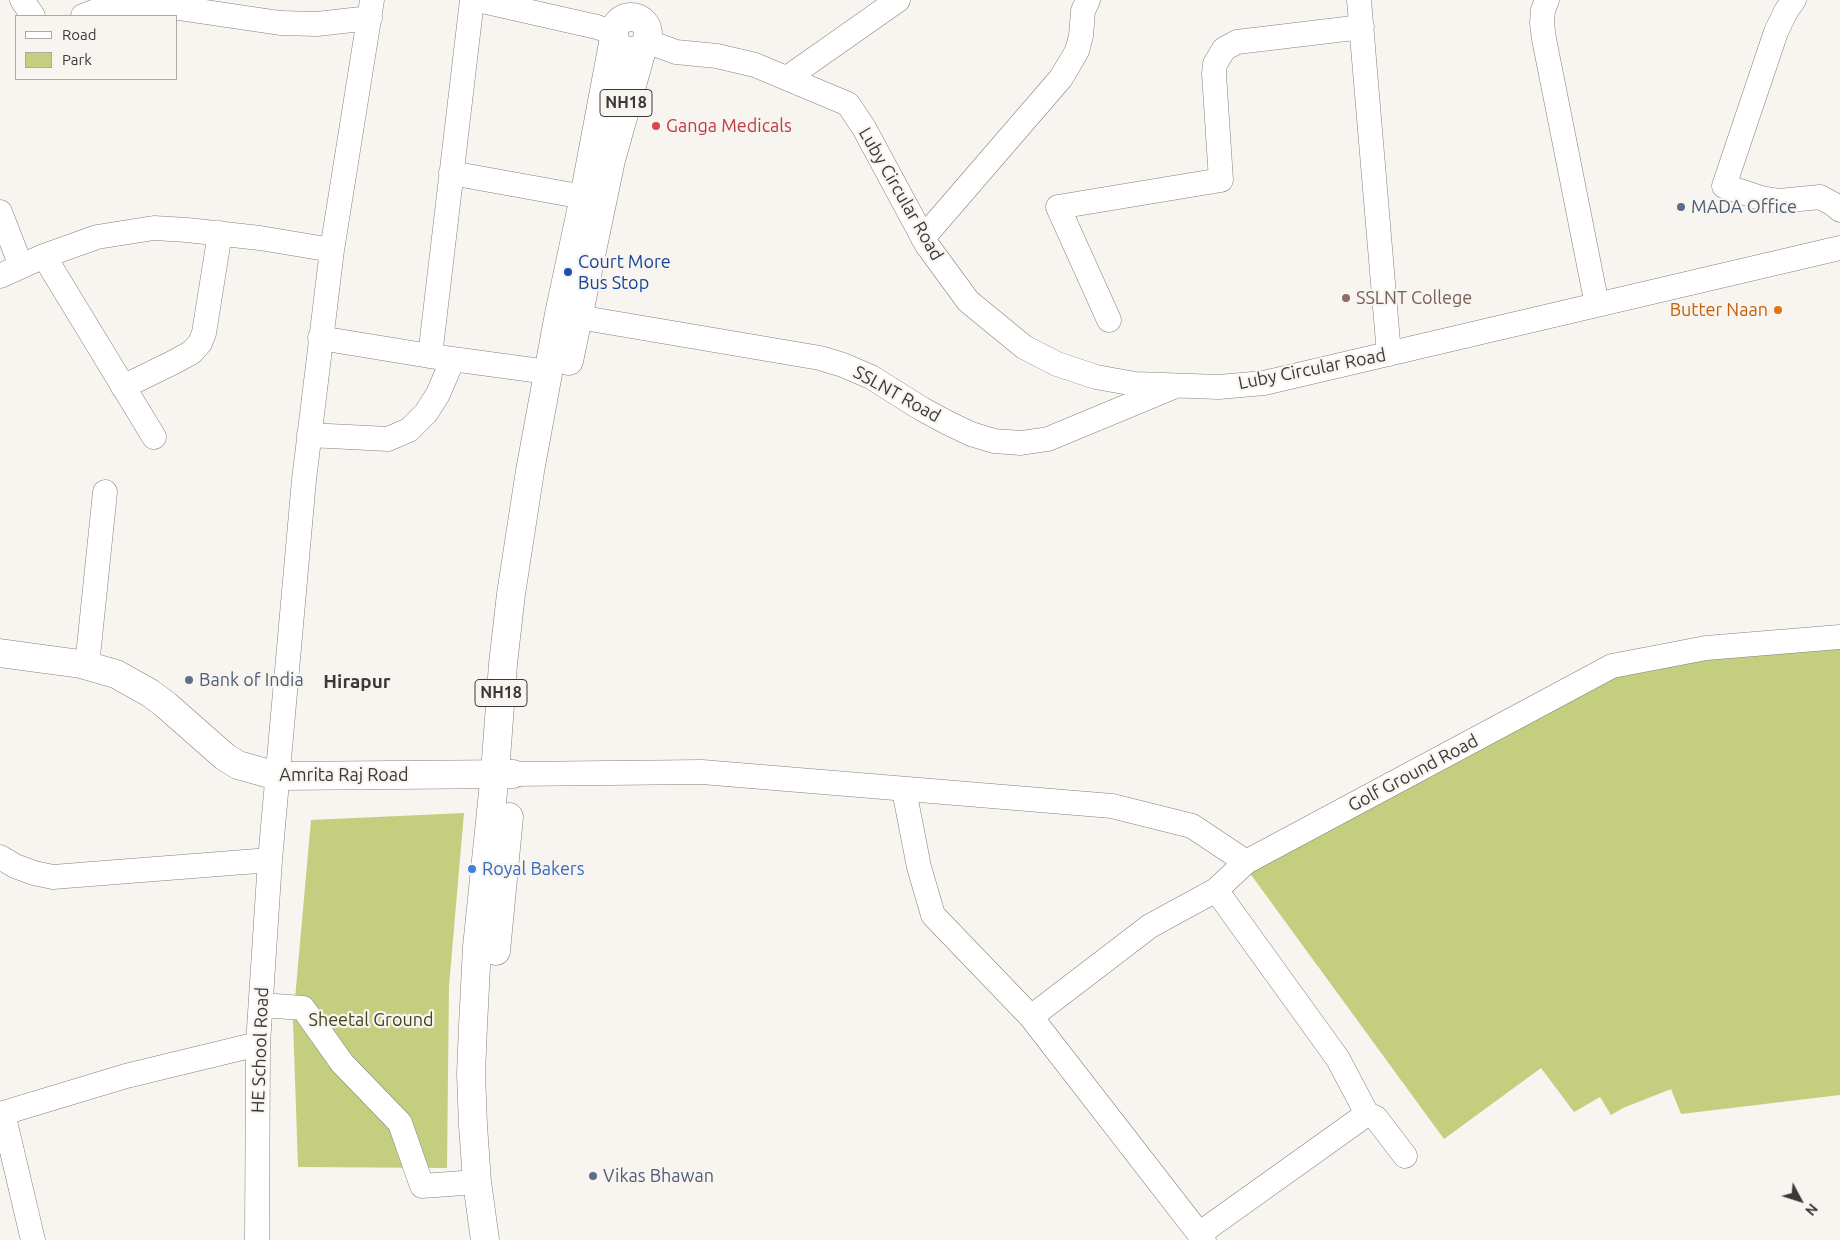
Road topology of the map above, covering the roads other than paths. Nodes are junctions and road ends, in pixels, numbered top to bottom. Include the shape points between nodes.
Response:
1 (22, 0) edge
2 (472, 0) edge
3 (478, 0) edge
4 (623, 0) edge
5 (647, 0) edge
6 (898, 0) edge
7 (1088, 0) edge
8 (1359, 0) edge
9 (1546, 0) edge
10 (1794, 0) edge
11 (128, 2) edge
12 (371, 9) edge
13 (32, 15) edge
14 (86, 15) edge
15 (1362, 27) junction
16 (614, 32) junction
17 (646, 39) junction
18 (787, 78) junction
19 (451, 173) junction
20 (584, 197) junction
21 (1840, 210) edge
22 (0, 212) edge
23 (220, 233) junction
24 (923, 238) junction
25 (1840, 248) edge
26 (332, 250) junction
27 (44, 256) junction
28 (10, 271) edge
29 (1596, 305) junction
30 (568, 318) junction
31 (1109, 320) dead end
32 (320, 338) junction
33 (1389, 354) junction
34 (441, 357) junction
35 (548, 372) junction
36 (1177, 385) junction
37 (123, 387) junction
38 (309, 435) junction
39 (154, 438) dead end
40 (105, 492) dead end
41 (1840, 637) edge
42 (0, 653) edge
43 (87, 666) junction
44 (504, 773) junction
45 (277, 776) junction
46 (904, 790) junction
47 (0, 857) edge
48 (270, 860) junction
49 (1246, 862) junction
50 (1216, 890) junction
51 (260, 1005) junction
52 (1031, 1017) junction
53 (258, 1044) junction
54 (1, 1113) edge
55 (1367, 1114) junction
56 (1406, 1156) dead end
57 (477, 1182) junction
58 (1202, 1237) edge
59 (33, 1240) edge
60 (258, 1240) edge
61 (485, 1240) edge
62 (504, 1240) edge

1 - 13 street
2 - 19 street
3 - 16 street
4 - 16 main road, NH18
5 - 17 main road, NH18
6 - 18 street
7 - 24 street via 1082,10 1078,51 1061,78
8 - 15 street
9 - 29 street via 1542,23 1544,39
10 - 21 street via 1776,32 1724,186 1779,201 1820,197
11 - 12 street via 280,23 317,24
11 - 14 street
12 - 26 street, HE School Road
15 - 31 street via 1237,42 1224,49 1215,64 1214,74 1221,180 1058,207
15 - 33 street
16 - 17 main road via 624,50 634,51
16 - 20 main road, NH18
17 - 18 street, Luby Circular Road via 676,52 755,64
17 - 30 main road, NH18
18 - 24 street, Luby Circular Road via 848,104
19 - 20 street
19 - 34 street
20 - 30 main road, NH18
22 - 28 street
23 - 26 street
23 - 27 street via 154,228 98,237
23 - 37 street via 200,343 192,352
24 - 36 street, Luby Circular Road via 968,301 1024,347 1057,364 1096,376 1134,384
25 - 29 street, Luby Circular Road
26 - 32 street, HE School Road
27 - 28 street
27 - 37 street
29 - 33 street, Luby Circular Road
30 - 35 main road, NH18
30 - 36 street, SSLNT Road via 843,364 871,377 922,409 994,441 1021,443 1048,439
30 - 44 main road, NH18 via 558,414
32 - 34 street
32 - 38 street, HE School Road
33 - 36 street, Luby Circular Road via 1264,383
34 - 35 street
34 - 38 street via 438,394 426,413 409,430 388,439
35 - 44 main road, NH18 via 521,524 503,664
37 - 39 street
38 - 45 street, HE School Road
40 - 43 street
41 - 49 street, Golf Ground Road via 1706,648 1612,666
42 - 43 main road, Amrita Raj Road
43 - 45 main road, Amrita Raj Road via 116,674 150,694 238,765
44 - 45 main road, Amrita Raj Road
44 - 46 street via 702,772
44 - 57 main road, NH18 via 477,947 472,1100
44 - 62 main road, NH18 via 506,867 492,984 489,1048 491,1142
45 - 48 street, HE School Road
46 - 49 street via 1112,806 1192,826
46 - 52 street via 919,867 933,915
47 - 48 street via 15,866 53,877
48 - 51 street, HE School Road
49 - 50 street, Golf Ground Road
50 - 52 street, Golf Ground Road via 1150,926
50 - 55 street via 1338,1059
51 - 53 street, HE School Road
51 - 57 street via 303,1008 342,1063 400,1123 422,1186
52 - 58 street
53 - 54 street via 126,1076
53 - 60 street, HE School Road
54 - 59 street
55 - 56 street via 1376,1118
55 - 58 street
57 - 61 main road, NH18

